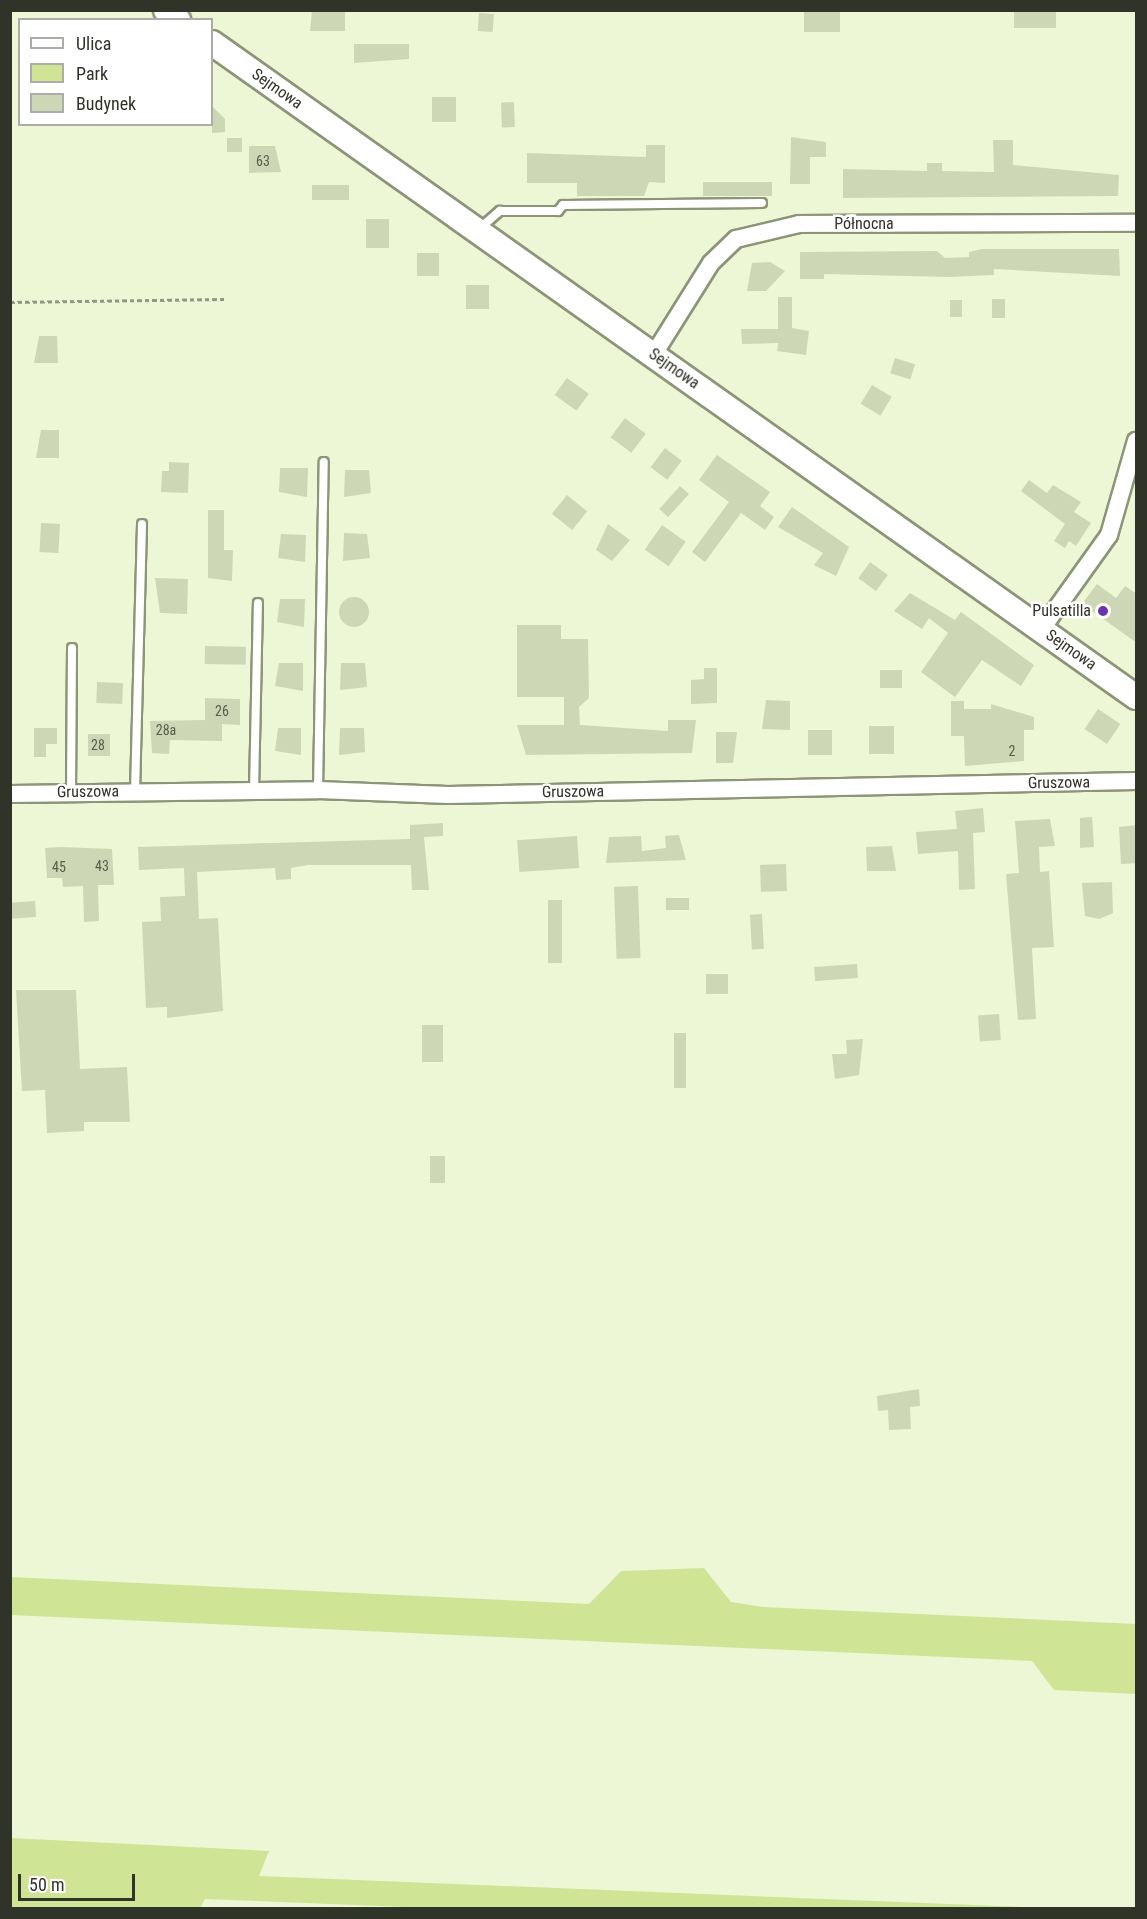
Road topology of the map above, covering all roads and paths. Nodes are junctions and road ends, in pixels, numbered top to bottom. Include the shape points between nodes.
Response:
1 (213, 44) edge
2 (762, 203) dead end
3 (1137, 224) edge
4 (478, 231) junction
5 (225, 299) dead end
6 (10, 302) edge
7 (654, 354) junction
8 (1137, 441) edge
9 (324, 462) dead end
10 (142, 524) dead end
11 (258, 603) dead end
12 (1041, 630) junction
13 (72, 648) dead end
14 (1137, 697) edge
15 (1137, 781) edge
16 (318, 790) junction
17 (254, 791) junction
18 (135, 792) junction
19 (71, 793) junction
20 (10, 794) edge

1 - 4 main road, Sejmowa
2 - 4 lane via 563,205 558,211 501,211
3 - 7 street, Północna via 799,224 736,239 711,263
4 - 7 main road, Sejmowa
5 - 6 path
7 - 12 main road, Sejmowa
8 - 12 street via 1109,535
9 - 16 lane
10 - 18 lane
11 - 17 lane
12 - 14 main road, Sejmowa
13 - 19 lane
15 - 16 street, Gruszowa via 448,795
16 - 17 street, Gruszowa
17 - 18 street, Gruszowa
18 - 19 street, Gruszowa
19 - 20 street, Gruszowa

